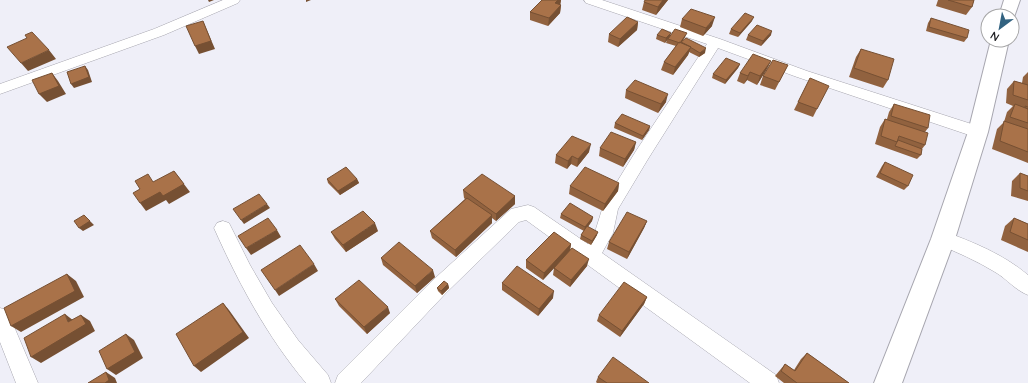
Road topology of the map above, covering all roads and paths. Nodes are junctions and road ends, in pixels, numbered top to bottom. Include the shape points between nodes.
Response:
1 (234, 0) edge
2 (590, 0) edge
3 (715, 42) junction
4 (998, 48) edge
5 (0, 89) edge
6 (978, 132) junction
7 (223, 228) dead end
8 (943, 239) junction
9 (591, 256) junction
10 (1028, 286) edge
11 (0, 316) edge
12 (28, 383) edge
13 (320, 383) edge
14 (346, 383) edge
15 (768, 383) edge
16 (888, 383) edge

1 - 5 street via 137,41
2 - 3 street
3 - 6 street via 802,74
3 - 9 street via 610,208 604,234
4 - 6 street
6 - 8 street
7 - 13 street via 268,317
8 - 10 street via 994,262
8 - 16 street
9 - 14 street via 534,215 528,212 518,214 439,287
9 - 15 street
11 - 12 street

